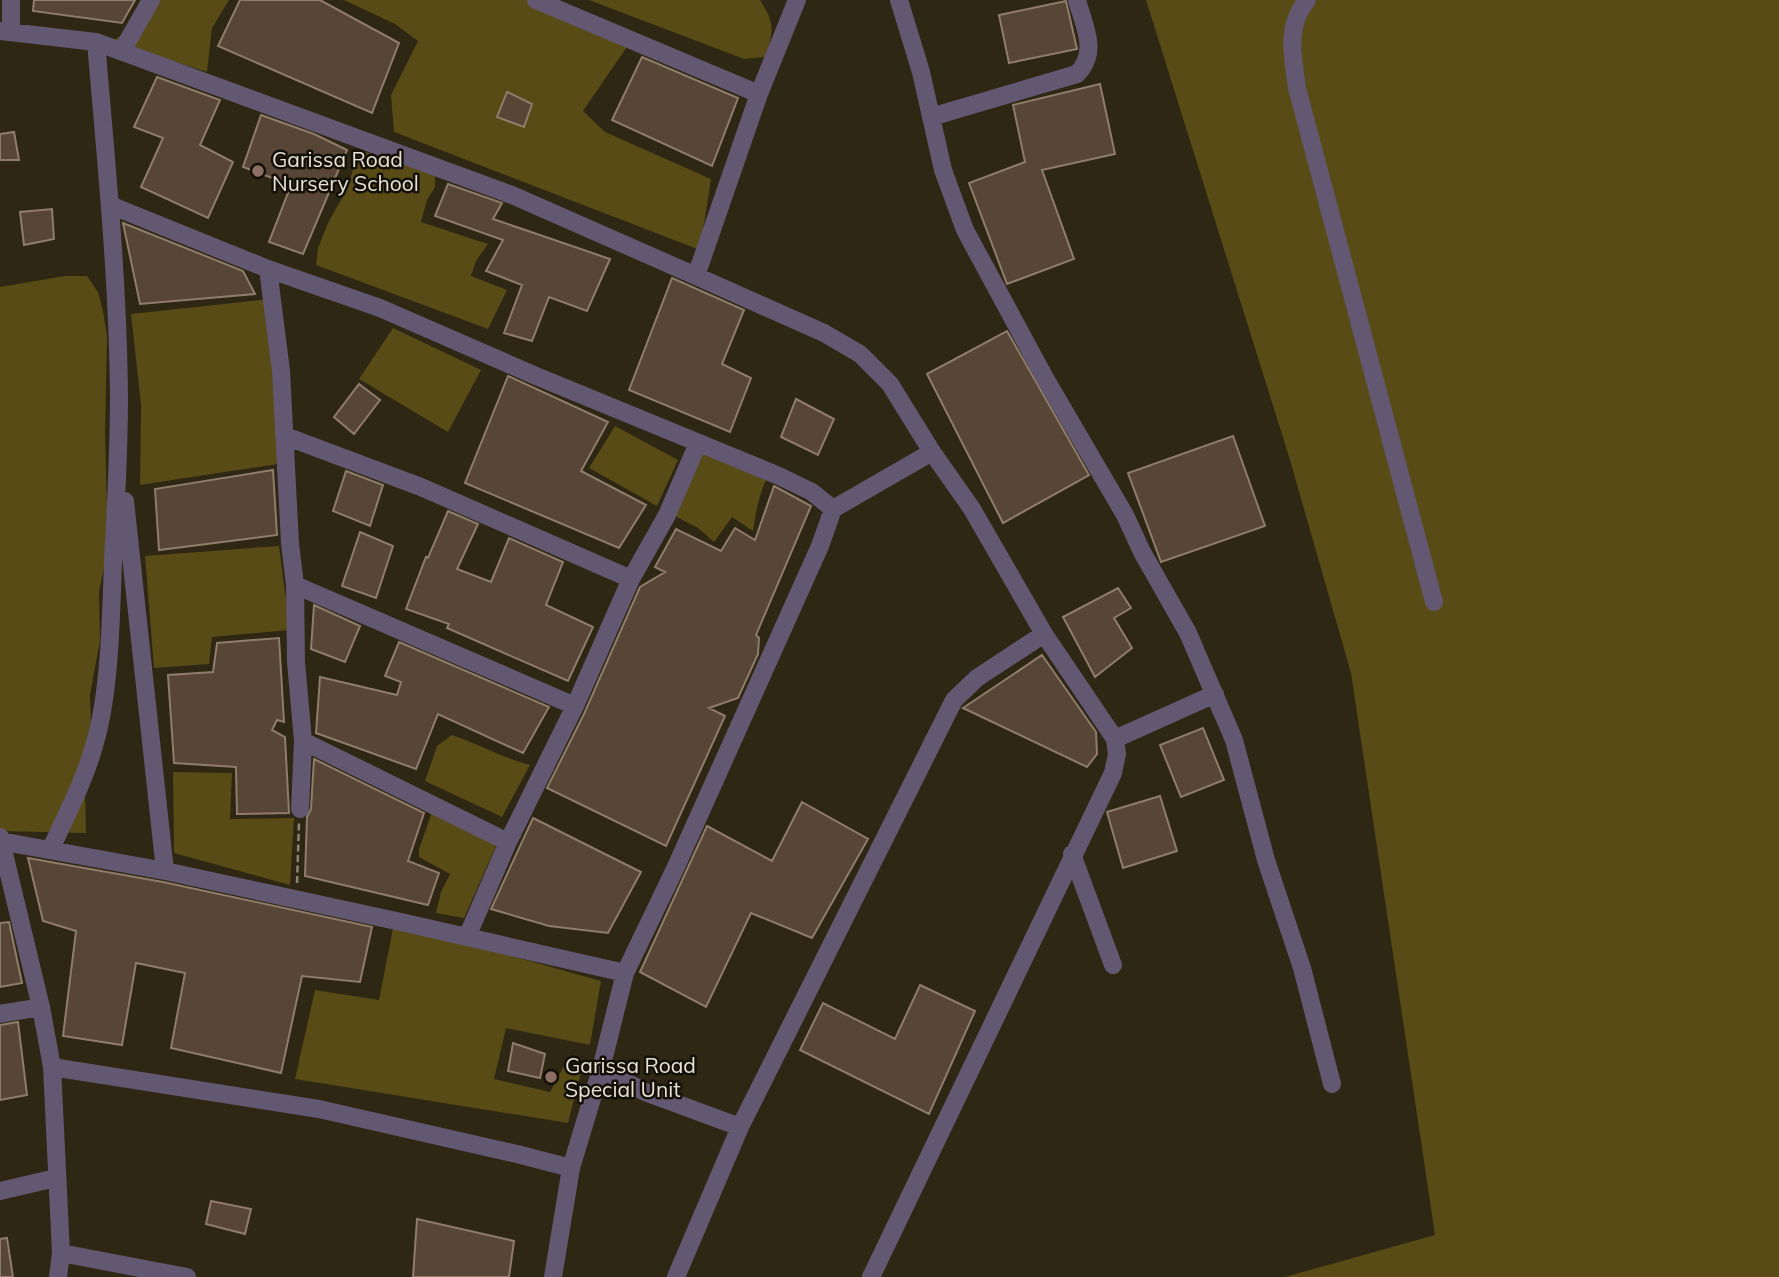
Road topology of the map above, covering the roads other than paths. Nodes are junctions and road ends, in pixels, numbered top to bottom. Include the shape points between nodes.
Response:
1 (11, 0) edge
2 (151, 0) edge
3 (536, 0) edge
4 (797, 0) edge
5 (900, 0) edge
6 (1077, 0) edge
7 (1307, 0) edge
8 (5, 31) edge
9 (96, 41) junction
10 (122, 51) junction
11 (759, 94) junction
12 (931, 117) junction
13 (110, 205) junction
14 (268, 269) junction
15 (696, 276) junction
16 (285, 436) junction
17 (698, 443) junction
18 (119, 445) junction
19 (932, 452) junction
20 (833, 509) junction
21 (631, 579) junction
22 (295, 585) junction
23 (1434, 602) dead end
24 (1044, 634) junction
25 (1215, 694) junction
26 (575, 706) junction
27 (1115, 739) junction
28 (303, 741) junction
29 (300, 809) road end
30 (1, 840) edge
31 (508, 842) junction
32 (51, 849) junction
33 (1072, 854) junction
34 (164, 872) junction
35 (467, 937) junction
36 (1114, 965) dead end
37 (625, 973) junction
38 (41, 1007) junction
39 (0, 1014) edge
40 (52, 1068) junction
41 (601, 1069) junction
42 (1332, 1084) dead end
43 (740, 1127) junction
44 (571, 1168) junction
45 (56, 1178) junction
46 (0, 1191) edge
47 (61, 1252) junction
48 (58, 1277) edge
49 (187, 1277) edge
50 (553, 1277) edge
51 (676, 1277) edge
52 (871, 1277) edge

1 - 8 street
2 - 10 street
3 - 11 street
4 - 11 street
5 - 12 street
6 - 12 street via 1090,47 1087,63 1077,74
7 - 23 street via 1298,11 1290,39 1297,88
8 - 9 street
9 - 10 street
9 - 13 street
10 - 15 street via 512,195
11 - 15 street
12 - 25 street via 943,170 965,230 1125,515
13 - 14 street
13 - 18 street
14 - 16 street
14 - 17 street via 380,308
15 - 19 street via 824,333 860,354 890,384
16 - 21 street via 421,487
16 - 22 street
17 - 20 street via 812,492
17 - 21 street via 667,515
18 - 32 street via 104,693 95,745
18 - 34 street
19 - 20 street
19 - 24 street via 972,509
20 - 37 street
21 - 26 street
22 - 26 street
22 - 28 street
24 - 27 street
24 - 43 street via 977,678 954,700
25 - 27 street
25 - 42 street via 1234,740
26 - 31 street
27 - 33 street via 1113,773
28 - 29 street
28 - 31 street
30 - 32 street
30 - 38 street
31 - 35 street
32 - 34 street
33 - 36 street
33 - 52 street
34 - 35 street
35 - 37 street
37 - 41 street
38 - 39 street
38 - 40 street
40 - 44 street via 319,1110
40 - 45 street
41 - 43 street via 645,1092
41 - 44 street
43 - 51 street
44 - 50 street
45 - 46 street
45 - 47 street
47 - 48 street
47 - 49 street

